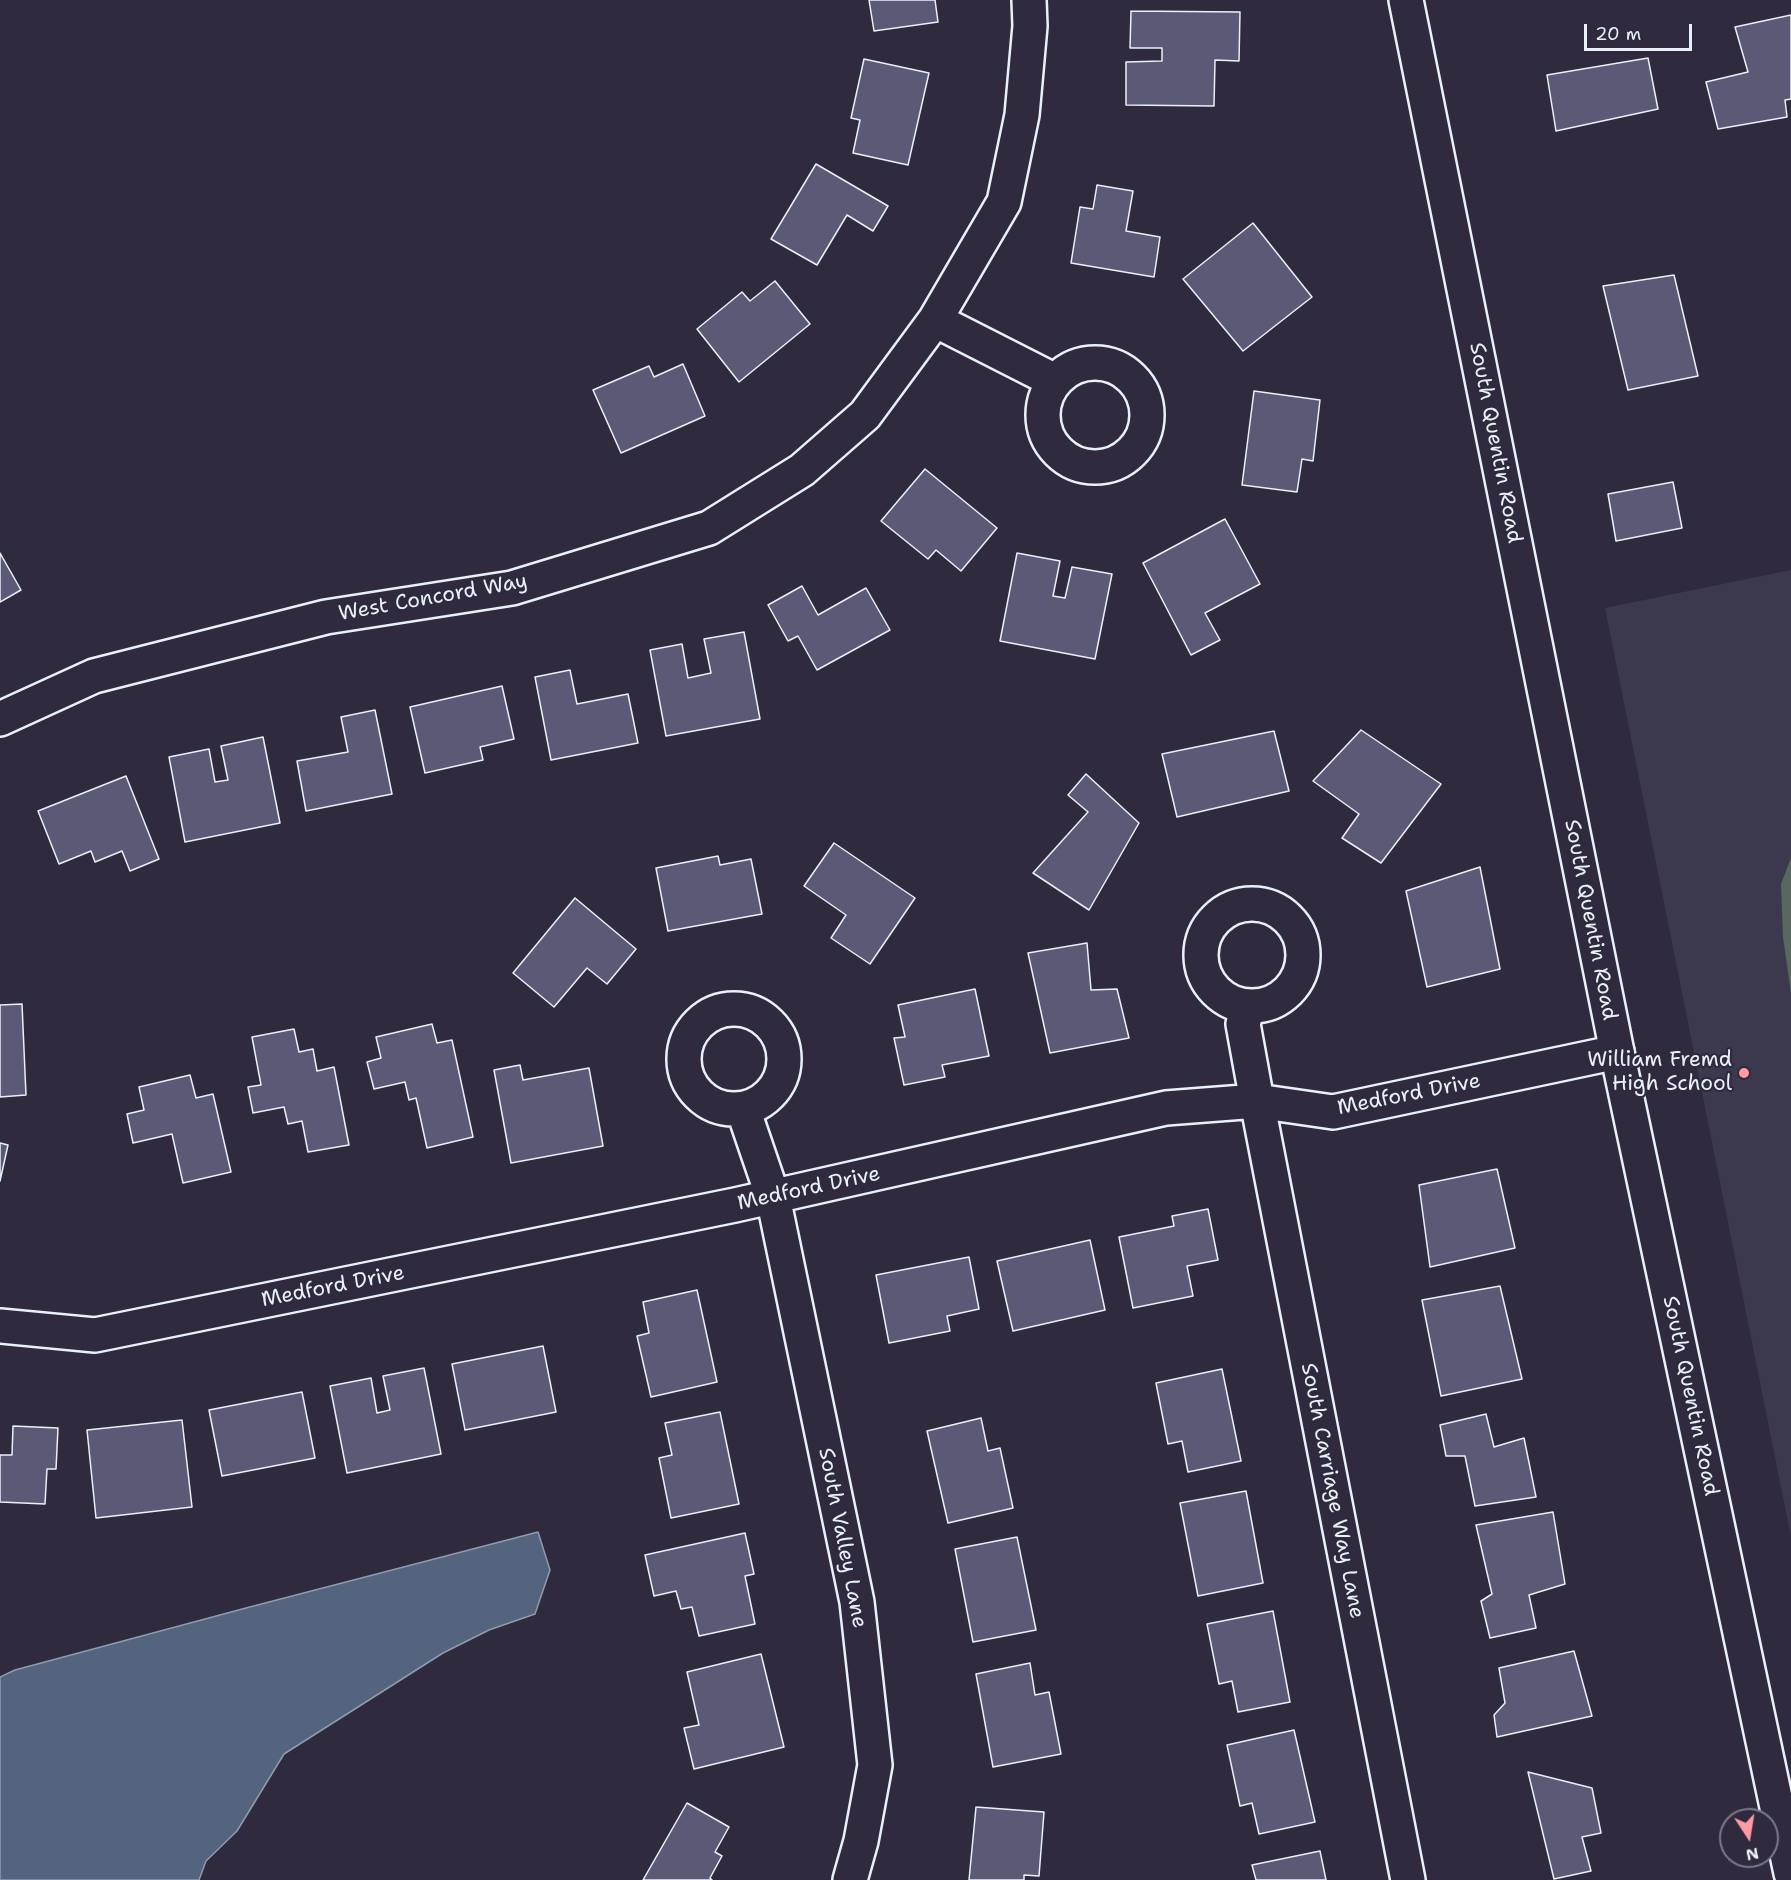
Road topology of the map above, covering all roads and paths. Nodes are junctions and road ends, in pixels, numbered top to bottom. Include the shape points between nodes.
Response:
1 (1029, 0) edge
2 (1406, 0) edge
3 (935, 320) junction
4 (1055, 381) dead end
5 (0, 719) edge
6 (1248, 1006) dead end
7 (1617, 1052) junction
8 (1257, 1101) junction
9 (743, 1109) dead end
10 (773, 1197) junction
11 (0, 1326) edge
12 (1791, 1874) edge
13 (850, 1880) edge
14 (1408, 1880) edge

1 - 3 street, West Concord Way via 1022,116 1004,202
2 - 7 street, South Quentin Road
3 - 4 street
3 - 5 street, West Concord Way via 865,415 801,470 709,528 512,588 326,617 94,676
6 - 8 street, South Carriage Way Lane via 1243,1024
7 - 8 street, Medford Drive via 1333,1112
7 - 12 street, South Quentin Road
8 - 10 street, Medford Drive via 1166,1108
8 - 14 street, South Carriage Way Lane
9 - 10 street, South Valley Lane
10 - 11 street, Medford Drive via 95,1335
10 - 13 street, South Valley Lane via 857,1602 874,1765

